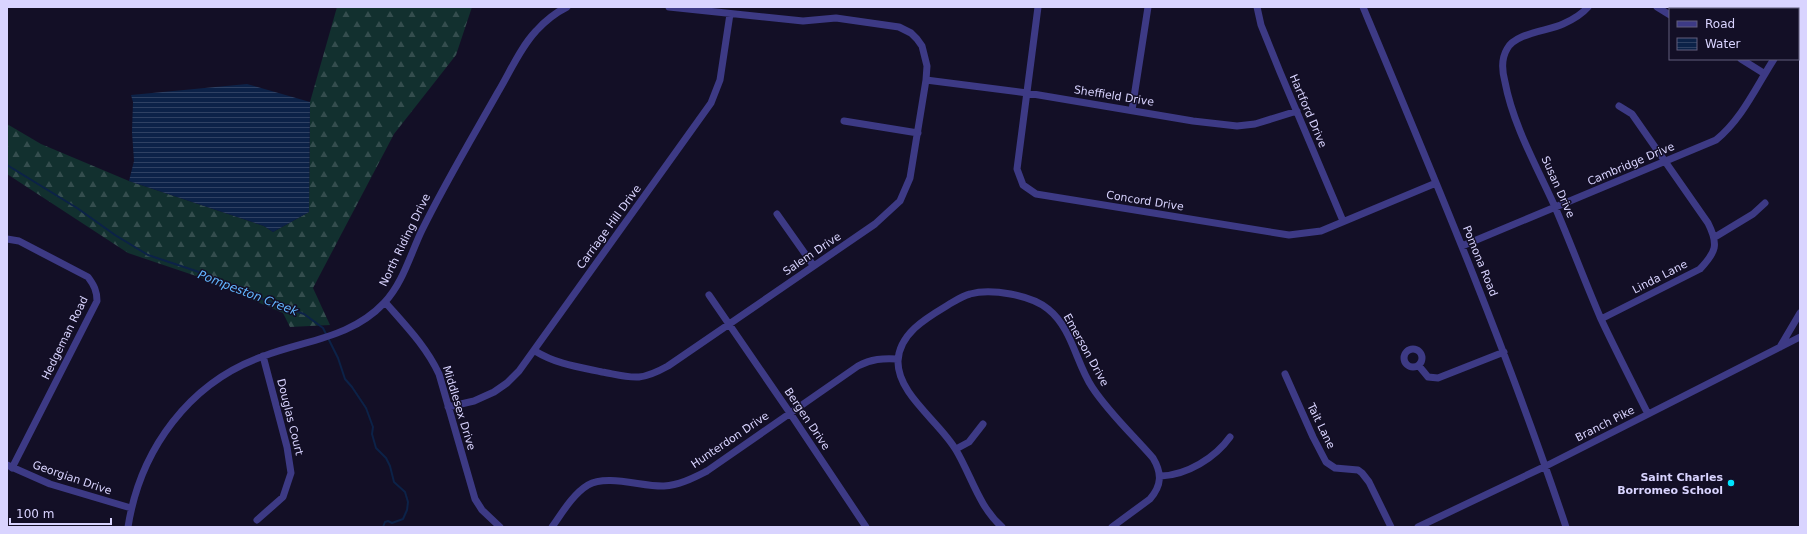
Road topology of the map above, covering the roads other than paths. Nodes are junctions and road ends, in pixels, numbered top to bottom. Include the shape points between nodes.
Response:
1 (567, 7) edge
2 (669, 7) edge
3 (1038, 7) edge
4 (1148, 7) edge
5 (1257, 7) edge
6 (1363, 7) edge
7 (1588, 7) edge
8 (1657, 7) edge
9 (730, 14) junction
10 (1669, 14) edge
11 (1743, 60) edge
12 (1773, 60) edge
13 (1765, 74) junction
14 (926, 80) junction
15 (1027, 93) junction
16 (1619, 106) dead end
17 (1132, 110) junction
18 (1297, 111) junction
19 (844, 121) dead end
20 (918, 133) junction
21 (1665, 162) junction
22 (1436, 183) junction
23 (1765, 202) dead end
24 (1555, 208) junction
25 (777, 214) dead end
26 (1344, 221) junction
27 (1715, 237) junction
28 (7, 239) edge
29 (1462, 246) junction
30 (813, 265) junction
31 (709, 295) dead end
32 (385, 302) junction
33 (1800, 313) edge
34 (1601, 319) junction
35 (730, 324) junction
36 (1800, 337) edge
37 (1780, 347) junction
38 (535, 351) junction
39 (1504, 352) junction
40 (263, 356) junction
41 (898, 359) junction
42 (1419, 366) dead end
43 (1285, 374) dead end
44 (448, 408) junction
45 (790, 413) junction
46 (1648, 414) junction
47 (983, 424) dead end
48 (1230, 437) dead end
49 (956, 449) junction
50 (10, 466) edge
51 (1546, 466) junction
52 (1161, 476) junction
53 (131, 508) junction
54 (257, 520) dead end
55 (128, 527) edge
56 (500, 527) edge
57 (552, 527) edge
58 (866, 527) edge
59 (1002, 527) edge
60 (1112, 527) edge
61 (1391, 527) edge
62 (1418, 527) edge
63 (1566, 527) edge

1 - 32 street, North Riding Drive via 547,20 527,42 455,166 413,249 402,278
2 - 9 street
3 - 15 street, Concord Drive
4 - 17 street
5 - 18 street, Hartford Drive via 1264,32
6 - 22 street, Pomona Road
7 - 24 street, Susan Drive via 1563,24 1516,40 1507,49 1502,62 1516,120
8 - 10 street
9 - 14 street, Salem Drive via 804,21 836,18 899,28 911,34 922,46 926,58
9 - 38 street, Carriage Hill Drive via 720,80 711,103
11 - 13 street
12 - 13 street, Cambridge Drive
13 - 21 street, Cambridge Drive via 1728,130 1716,140
14 - 15 street, Sheffield Drive
14 - 20 street, Salem Drive
15 - 17 street, Sheffield Drive
15 - 26 street, Concord Drive via 1018,169 1023,185 1036,194 1289,235 1321,231
16 - 21 street via 1632,114
17 - 18 street, Sheffield Drive via 1237,126 1255,124
18 - 26 street, Hartford Drive
19 - 20 street
20 - 30 street, Salem Drive via 910,178 900,201 875,224
21 - 24 street, Cambridge Drive
21 - 27 street
22 - 26 street, Concord Drive
22 - 29 street, Pomona Road
23 - 27 street via 1753,214
24 - 29 street, Cambridge Drive
24 - 34 street, Susan Drive
25 - 30 street
27 - 34 street, Linda Lane via 1714,248 1700,270
28 - 50 street, Hedgeman Road via 19,241 88,277 97,292 97,301
29 - 39 street, Pomona Road
30 - 35 street, Salem Drive
31 - 35 street, Bergen Drive
32 - 40 street, North Riding Drive via 364,321 347,331
32 - 44 street, Middlesex Drive via 432,360 439,374
33 - 37 street
34 - 46 street, Susan Drive
35 - 38 street, Salem Drive via 668,366 639,377 564,365
35 - 45 street, Bergen Drive
36 - 37 street, Branch Pike
37 - 46 street, Branch Pike
38 - 44 street, Carriage Hill Drive via 508,383 474,401
39 - 42 street via 1438,378 1428,376
39 - 51 street, Pomona Road
40 - 53 street, North Riding Drive via 239,366 219,379 185,407 171,423 148,461 135,491
40 - 54 street, Douglas Court via 291,473 283,497
41 - 45 street, Hunterdon Drive via 882,358 868,361
41 - 49 street, Emerson Drive via 898,370 904,384
41 - 52 street, Emerson Drive via 901,346 910,332 962,297 988,292 1035,301 1048,309 1059,322 1092,386 1102,401 1154,458
43 - 61 street, Tait Lane via 1326,462 1335,468 1358,470 1362,473
44 - 56 street, Middlesex Drive via 475,499 482,510
45 - 57 street, Hunterdon Drive via 707,471 685,482 664,486 604,481 588,485
45 - 58 street, Bergen Drive
46 - 51 street, Branch Pike
47 - 49 street via 969,442
48 - 52 street via 1223,448 1200,464 1171,476
49 - 59 street, Emerson Drive via 985,506
50 - 53 street, Georgian Drive via 50,484
51 - 62 street, Branch Pike
51 - 63 street, Pomona Road
52 - 60 street via 1159,486 1150,499
53 - 55 street, North Riding Drive

